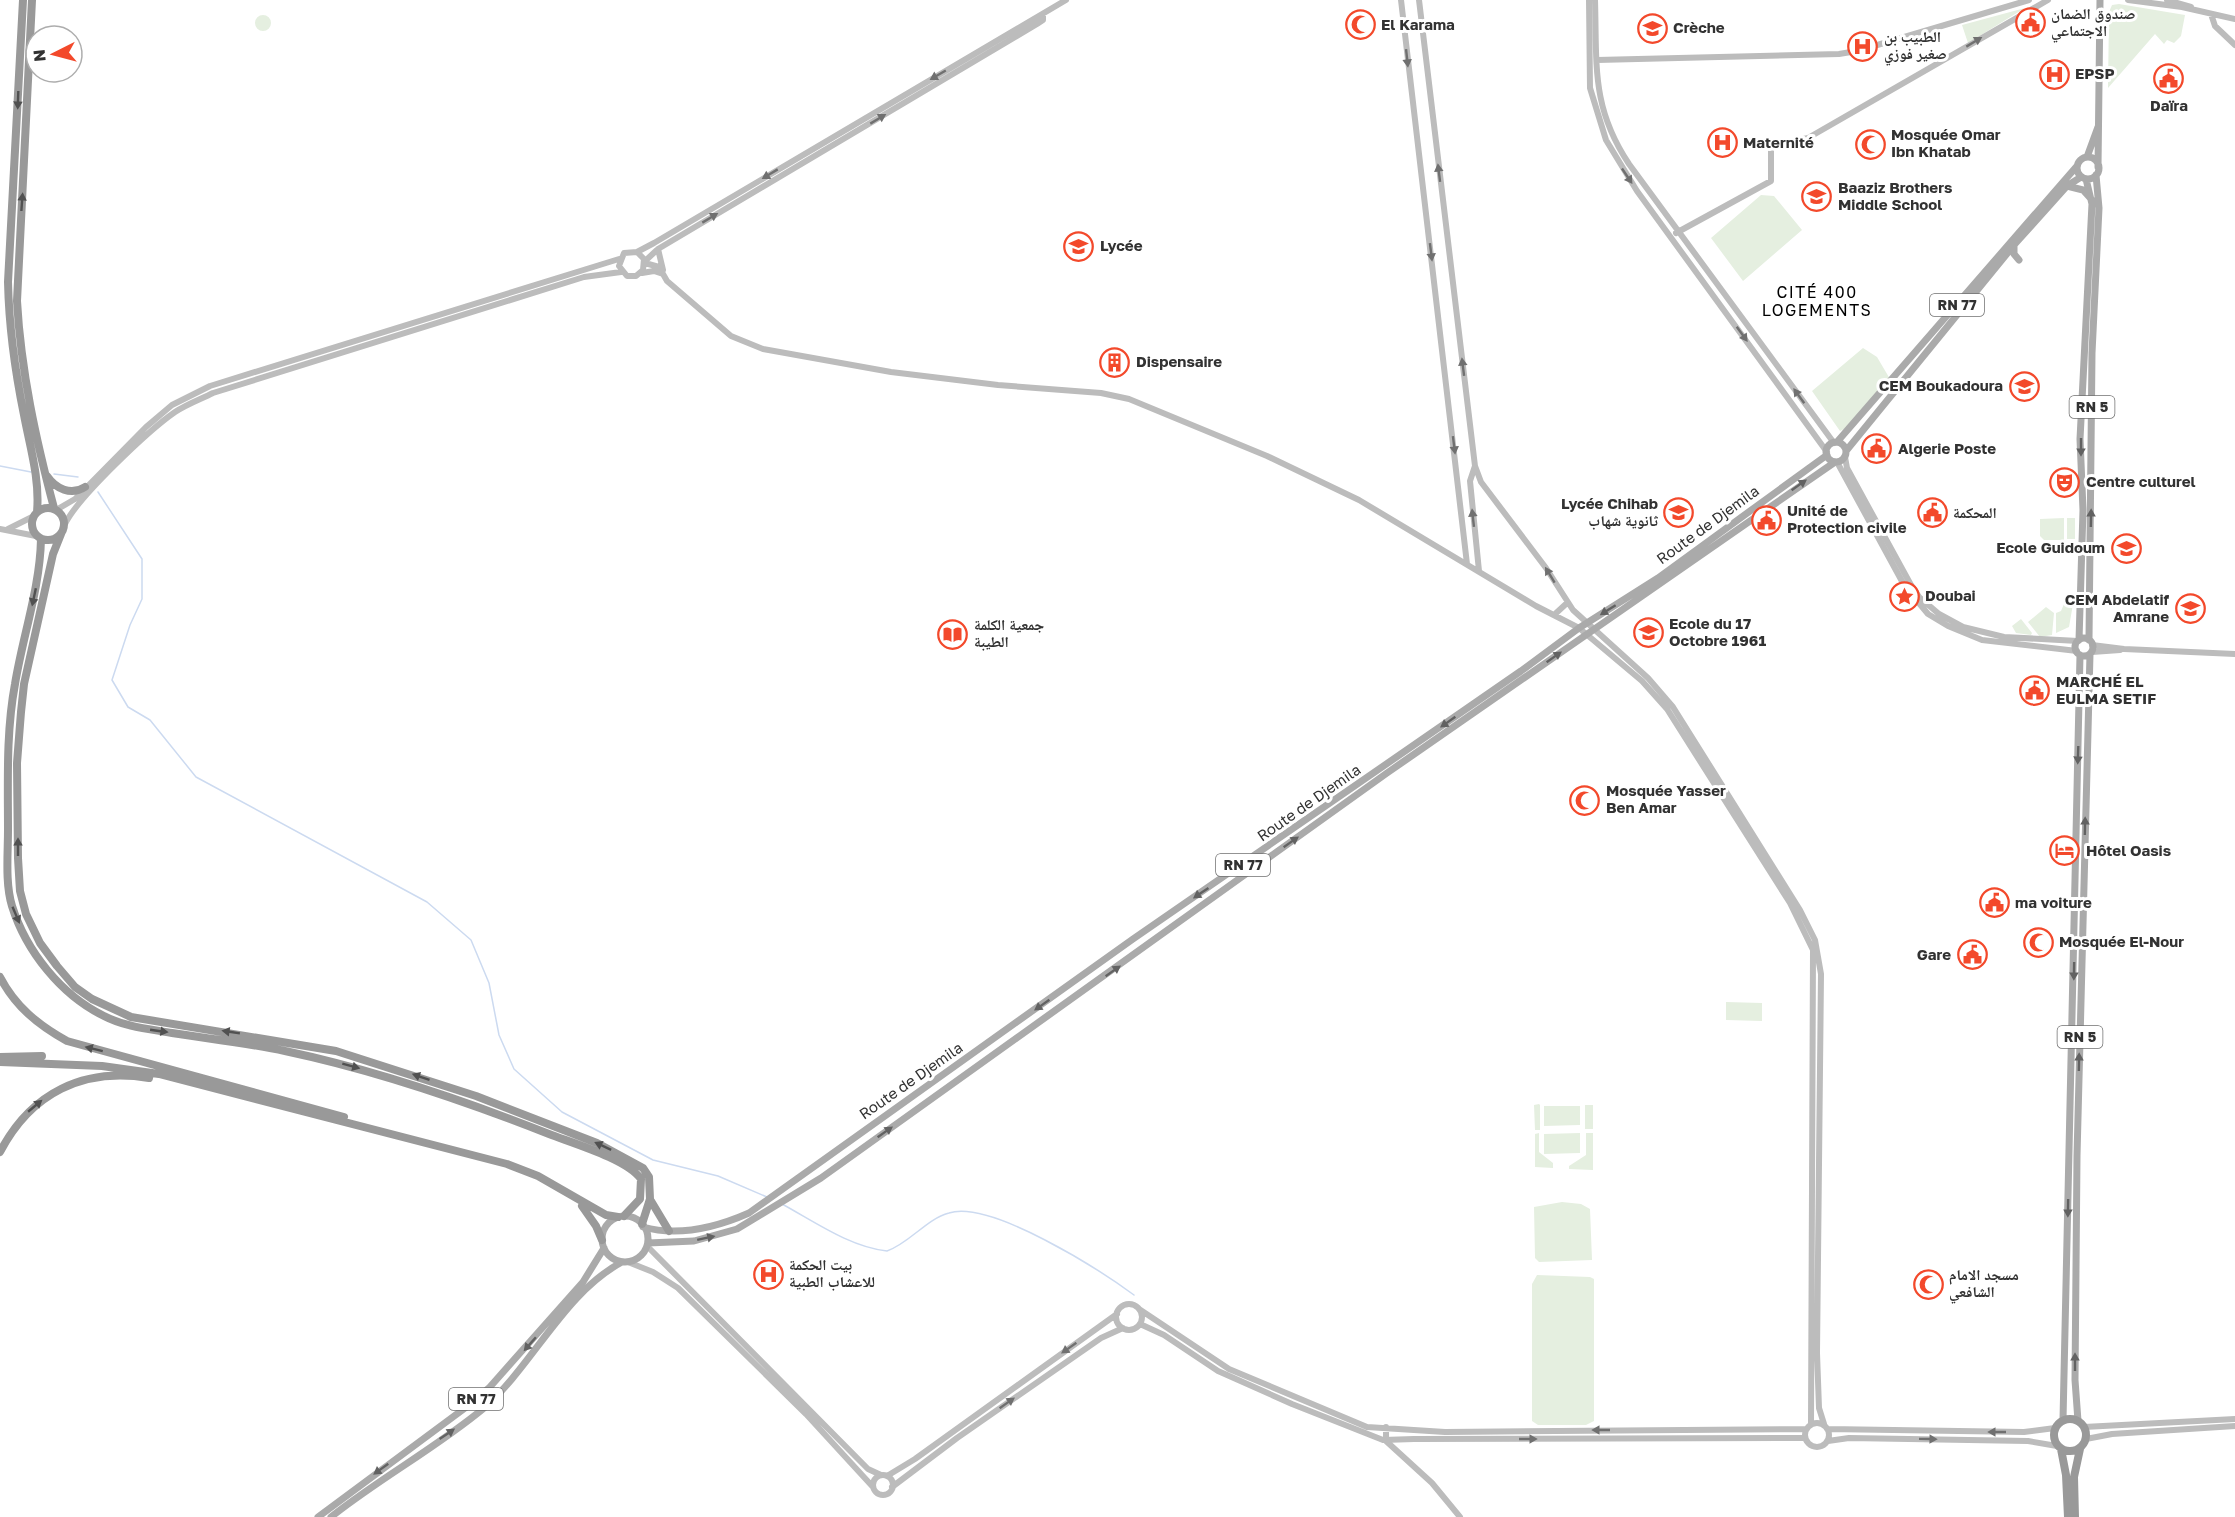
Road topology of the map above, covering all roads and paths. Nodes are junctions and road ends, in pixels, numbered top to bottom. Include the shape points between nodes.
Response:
1 (23, 0) edge
2 (32, 0) edge
3 (1065, 0) edge
4 (1401, 0) edge
5 (1419, 0) edge
6 (1588, 0) edge
7 (1595, 0) edge
8 (2029, 0) edge
9 (2048, 0) edge
10 (2100, 0) edge
11 (2128, 0) edge
12 (2167, 0) edge
13 (2151, 2) edge
14 (2196, 11) junction
15 (1043, 14) junction
16 (2211, 14) junction
17 (2235, 19) edge
18 (2235, 45) edge
19 (1597, 60) junction
20 (2100, 119) junction
21 (2087, 158) junction
22 (2077, 166) junction
23 (2097, 171) junction
24 (2083, 178) junction
25 (2067, 186) junction
26 (2092, 200) junction
27 (1679, 232) junction
28 (1671, 237) junction
29 (2094, 242) junction
30 (2014, 245) junction
31 (658, 249) junction
32 (637, 252) junction
33 (619, 259) junction
34 (2019, 260) dead end
35 (644, 262) junction
36 (621, 272) junction
37 (641, 273) junction
38 (664, 274) junction
39 (370, 340) junction
40 (1836, 443) junction
41 (1827, 453) junction
42 (1845, 454) junction
43 (1836, 462) junction
44 (1475, 466) junction
45 (44, 471) junction
46 (85, 488) junction
47 (55, 509) junction
48 (35, 514) junction
49 (65, 524) junction
50 (0, 529) edge
51 (8, 529) junction
52 (61, 534) junction
53 (39, 538) junction
54 (1467, 564) junction
55 (1479, 571) junction
56 (1567, 603) junction
57 (1554, 615) junction
58 (1587, 622) junction
59 (1579, 628) junction
60 (1591, 631) junction
61 (1985, 637) junction
62 (2079, 641) junction
63 (2091, 647) junction
64 (2078, 653) junction
65 (2235, 654) edge
66 (0, 977) edge
67 (0, 1059) edge
68 (170, 1069) junction
69 (214, 1088) junction
70 (361, 1124) junction
71 (0, 1152) edge
72 (576, 1199) junction
73 (650, 1199) junction
74 (621, 1217) junction
75 (643, 1226) junction
76 (669, 1231) junction
77 (603, 1244) junction
78 (647, 1245) junction
79 (625, 1262) junction
80 (1139, 1308) junction
81 (1117, 1314) junction
82 (1140, 1324) junction
83 (1123, 1328) junction
84 (2235, 1419) edge
85 (2063, 1420) junction
86 (2081, 1424) junction
87 (1809, 1426) junction
88 (1826, 1426) junction
89 (2235, 1426) edge
90 (1386, 1427) junction
91 (1398, 1428) junction
92 (2055, 1428) junction
93 (1362, 1429) junction
94 (1805, 1438) junction
95 (2086, 1439) junction
96 (1386, 1441) junction
97 (1398, 1441) junction
98 (1828, 1441) junction
99 (2059, 1448) junction
100 (2080, 1449) junction
101 (406, 1452) junction
102 (411, 1459) junction
103 (884, 1476) junction
104 (873, 1487) junction
105 (892, 1487) junction
106 (318, 1517) edge
107 (331, 1517) edge
108 (1460, 1517) edge
109 (2068, 1517) edge
110 (2075, 1517) edge

1 -> 48 highway via 8,282 12,354 36,476
45 -> 2 highway via 20,346 16,301
3 - 15 main road
4 -> 54 main road
44 -> 5 main road
6 -> 28 main road via 1590,88 1596,115 1624,171
7 - 19 main road
8 - 19 main road via 1839,54
27 -> 9 main road via 1771,181 1771,146 1808,138
10 - 20 main road, RN 5
11 - 13 main road
12 - 14 main road
13 - 14 main road
14 - 16 main road
31 -> 15 main road via 1037,24 1043,20
15 -> 32 main road
16 - 17 main road
16 - 18 main road via 2215,26
19 - 27 main road via 1597,87 1611,135
20 - 21 main road, RN 5
20 - 23 main road, RN 5
21 - 22 main road
21 - 23 main road via 2094,160
22 - 24 main road
22 - 40 main road, RN 77
23 - 24 main road
23 - 29 main road, RN 5 via 2099,208
24 - 25 main road, RN 77
24 - 26 main road, RN 5
25 - 26 main road via 2083,189
25 - 30 main road, RN 77
26 - 29 main road, RN 5
27 - 28 main road
40 -> 27 main road
28 -> 41 main road
29 -> 62 main road, RN 5 via 2080,439 2083,519
63 -> 29 main road, RN 5
30 - 34 main road
30 - 42 main road, RN 77
31 - 35 main road
31 - 38 main road
32 - 33 main road via 625,252
32 - 35 main road
33 - 36 main road
33 - 39 main road
35 - 37 main road
35 - 38 main road via 657,265
36 - 37 main road via 630,277
36 - 39 main road via 584,277
37 - 38 main road
38 - 54 main road via 667,281 731,336 763,349 891,372 1129,399 1339,490
39 - 46 main road via 210,386 172,405
39 - 49 main road via 213,393 176,411 116,466
40 - 41 main road, Route de Djemila via 1829,446
40 - 42 main road
41 - 43 main road
41 -> 58 main road, Route de Djemila / RN 77 via 1658,578
42 - 43 main road
42 - 61 main road via 1847,468 1919,597 1949,620
60 -> 43 main road
43 - 61 main road via 1912,597 1928,614 1948,626
55 -> 44 main road via 1470,481
56 -> 44 main road via 1546,568 1481,482
45 - 46 highway via 58,488
45 - 47 highway
46 - 47 main road via 75,499
47 - 48 highway
47 - 49 highway
48 - 51 main road
48 - 53 highway via 32,526
49 - 52 highway
50 - 51 main road
51 - 53 main road
52 - 53 highway via 52,540
73 -> 52 highway via 649,1177 643,1168 561,1128 336,1051 131,1017 75,987 40,943 20,891 17,763 24,684
53 -> 74 highway via 37,581 14,685 8,749 8,862 12,904 46,969 86,1006 115,1022 334,1061 389,1076 592,1151 630,1169 641,1179 639,1199
54 - 55 main road
55 - 57 main road
56 - 57 main road
56 - 58 main road
57 - 59 main road
58 - 59 main road, Route de Djemila / RN 77
58 - 60 main road
59 - 60 main road
59 -> 76 main road, Route de Djemila / RN 77 via 749,1213 717,1226
78 -> 60 main road via 721,1235 776,1208
60 - 87 main road via 1667,709 1790,903 1812,945
60 - 88 main road via 1670,702 1800,910 1818,948 1821,975 1817,1353 1819,1408
61 - 62 main road
61 - 64 main road
62 - 63 main road
62 - 64 main road
63 - 64 main road
63 - 65 main road
86 -> 63 main road, RN 5 via 2075,1380 2077,1156
64 -> 85 main road, RN 5
68 -> 66 highway via 67,1041 48,1031 19,1006
67 - 68 highway via 88,1059
67 - 69 highway via 121,1068
68 - 70 highway
69 - 70 highway
71 -> 69 highway via 19,1120 34,1106 81,1080 136,1076
70 - 72 highway via 507,1164 538,1176
72 - 74 highway via 606,1215
72 - 77 highway via 596,1226
73 - 75 highway
73 - 76 highway
74 - 75 main road via 634,1218
74 - 77 main road via 606,1226
75 - 76 main road, Route de Djemila / RN 77
75 - 78 main road
77 - 79 main road via 611,1257
77 -> 101 main road, RN 77 via 587,1276 508,1369 465,1408
78 - 79 main road via 640,1257
78 - 103 main road via 868,1469
102 -> 79 main road via 484,1407 588,1287
79 - 104 main road via 678,1288 799,1406
80 - 81 main road via 1128,1304
80 - 82 main road
80 - 93 main road via 1229,1370
81 - 83 main road
81 -> 103 main road via 915,1459
82 - 83 main road via 1132,1329
82 - 93 main road via 1228,1375
105 -> 83 main road via 1101,1338
84 - 86 main road
85 - 86 highway
85 - 92 highway
86 - 95 highway
87 - 88 main road
87 -> 91 main road via 1445,1432
87 - 94 main road
92 -> 88 main road via 2024,1432
88 - 98 main road
89 - 95 main road
90 - 91 main road
90 - 93 main road
90 - 96 main road
91 - 97 main road
92 - 99 highway via 2053,1437
93 - 96 main road
97 -> 94 main road
94 - 98 main road via 1815,1447
95 - 100 highway
96 - 97 main road
96 - 108 main road via 1432,1483
98 -> 99 main road via 2028,1441
99 - 100 highway via 2070,1452
99 - 109 highway via 2065,1465
100 - 110 highway via 2074,1477
101 - 102 main road
101 -> 106 main road, RN 77
102 - 107 main road
103 - 104 main road via 875,1478
103 - 105 main road
104 - 105 main road via 883,1495

